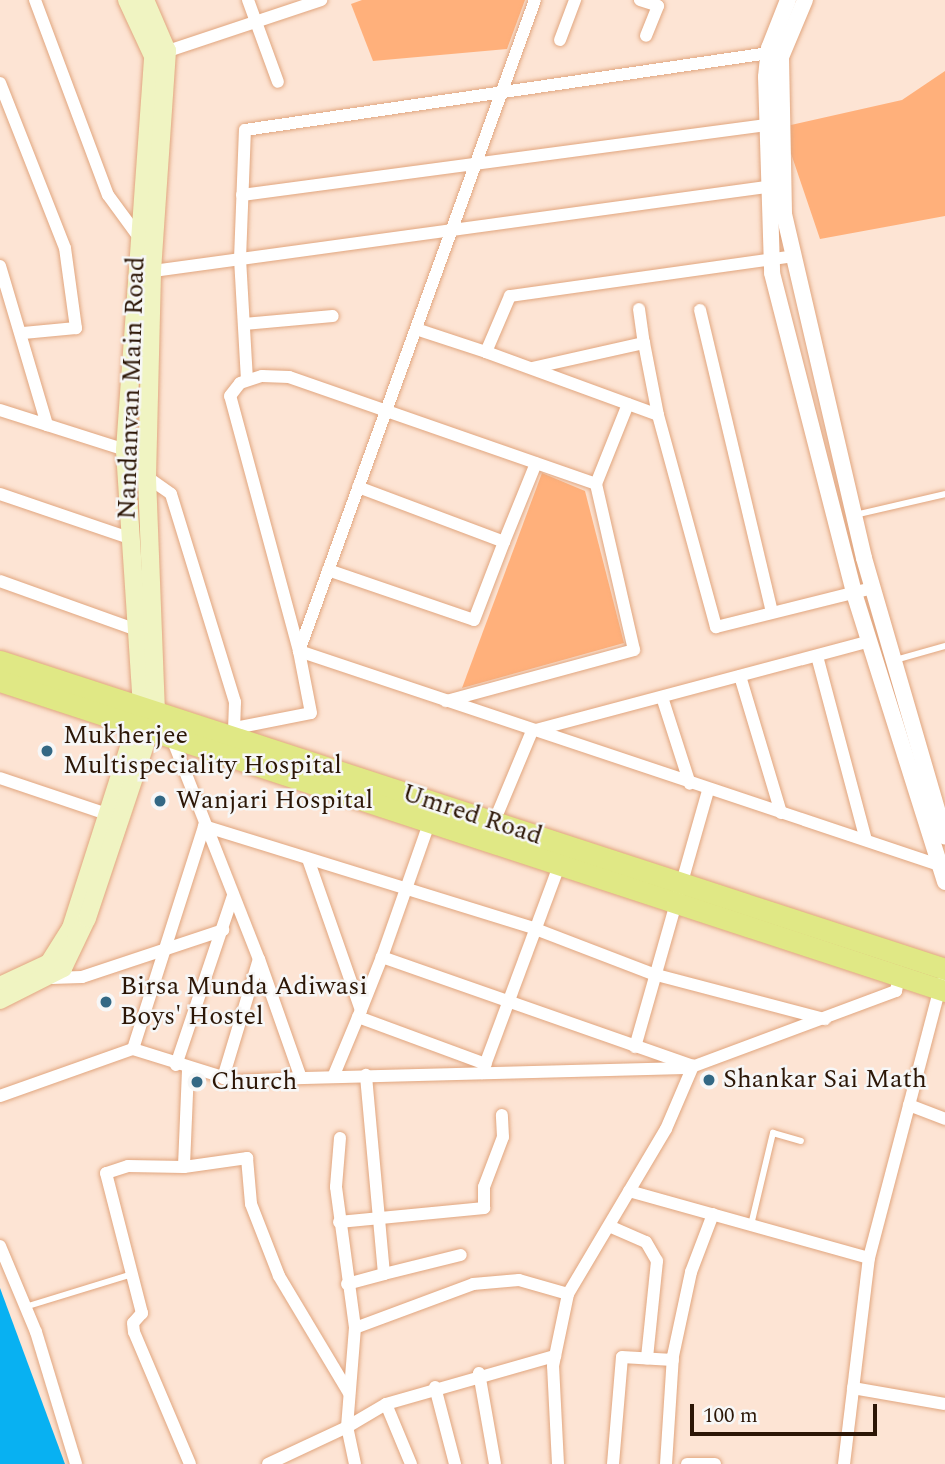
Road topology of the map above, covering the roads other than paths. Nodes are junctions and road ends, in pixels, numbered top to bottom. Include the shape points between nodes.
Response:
1 (35, 0) edge
2 (127, 0) edge
3 (145, 0) edge
4 (248, 0) edge
5 (321, 0) edge
6 (535, 0) edge
7 (575, 0) edge
8 (640, 0) edge
9 (788, 0) edge
10 (805, 0) edge
11 (659, 3) edge
12 (255, 22) junction
13 (646, 36) dead end
14 (560, 40) dead end
15 (160, 54) junction
16 (769, 54) junction
17 (278, 82) dead end
18 (0, 83) edge
19 (501, 95) junction
20 (766, 125) junction
21 (477, 162) junction
22 (766, 187) junction
23 (242, 195) junction
24 (452, 232) junction
25 (138, 236) junction
26 (793, 256) junction
27 (771, 258) junction
28 (240, 259) junction
29 (0, 266) edge
30 (144, 272) junction
31 (639, 309) dead end
32 (700, 310) dead end
33 (333, 316) dead end
34 (244, 324) junction
35 (416, 329) junction
36 (23, 333) junction
37 (644, 343) junction
38 (486, 352) junction
39 (531, 369) junction
40 (247, 380) junction
41 (628, 404) junction
42 (0, 410) edge
43 (385, 410) junction
44 (658, 415) junction
45 (47, 425) junction
46 (125, 450) junction
47 (536, 463) junction
48 (147, 477) junction
49 (596, 484) junction
50 (358, 487) junction
51 (0, 494) edge
52 (945, 494) edge
53 (853, 515) junction
54 (126, 537) junction
55 (504, 542) junction
56 (328, 569) junction
57 (0, 581) edge
58 (872, 589) junction
59 (854, 593) junction
60 (772, 612) junction
61 (134, 629) junction
62 (870, 641) junction
63 (945, 646) edge
64 (299, 651) junction
65 (817, 656) junction
66 (893, 660) junction
67 (0, 661) edge
68 (740, 676) junction
69 (0, 681) edge
70 (662, 696) junction
71 (446, 701) junction
72 (155, 720) junction
73 (532, 731) junction
74 (232, 740) junction
75 (0, 779) edge
76 (690, 784) junction
77 (708, 790) junction
78 (939, 801) edge
79 (781, 813) junction
80 (107, 814) junction
81 (430, 821) junction
82 (494, 822) junction
83 (204, 826) junction
84 (945, 836) edge
85 (866, 840) junction
86 (308, 859) junction
87 (560, 863) junction
88 (939, 865) junction
89 (945, 882) edge
90 (406, 889) junction
91 (675, 891) junction
92 (233, 896) junction
93 (533, 928) junction
94 (223, 930) junction
95 (166, 947) junction
96 (382, 957) junction
97 (258, 959) junction
98 (903, 965) junction
99 (653, 974) junction
100 (51, 978) junction
101 (943, 979) edge
102 (0, 986) edge
103 (0, 1000) edge
104 (504, 1000) junction
105 (360, 1013) junction
106 (825, 1019) junction
107 (635, 1047) junction
108 (133, 1049) junction
109 (693, 1066) junction
110 (182, 1068) junction
111 (484, 1068) junction
112 (334, 1075) junction
113 (366, 1075) junction
114 (223, 1078) junction
115 (301, 1078) junction
116 (0, 1096) edge
117 (909, 1105) junction
118 (502, 1115) dead end
119 (945, 1119) edge
120 (340, 1138) dead end
121 (801, 1141) dead end
122 (184, 1167) junction
123 (629, 1191) junction
124 (713, 1214) junction
125 (376, 1216) junction
126 (339, 1222) junction
127 (751, 1224) junction
128 (609, 1226) junction
129 (0, 1246) edge
130 (461, 1255) dead end
131 (869, 1258) junction
132 (132, 1274) junction
133 (384, 1275) junction
134 (347, 1284) junction
135 (568, 1294) junction
136 (26, 1307) junction
137 (355, 1328) junction
138 (555, 1356) junction
139 (647, 1358) junction
140 (673, 1360) junction
141 (479, 1373) junction
142 (435, 1387) junction
143 (853, 1388) junction
144 (349, 1393) junction
145 (386, 1404) junction
146 (945, 1404) edge
147 (347, 1427) junction
148 (76, 1464) edge
149 (190, 1464) edge
150 (268, 1464) edge
151 (355, 1464) edge
152 (411, 1464) edge
153 (455, 1464) edge
154 (495, 1464) edge
155 (558, 1464) edge
156 (613, 1464) edge
157 (666, 1464) edge
158 (687, 1464) edge
159 (715, 1464) edge
160 (844, 1464) edge

1 - 25 street via 108,195
2 - 15 main road, Nandanvan Main Road
3 - 15 main road
4 - 12 street
5 - 12 street
6 - 19 street
7 - 14 street
8 - 11 street
9 - 16 street
10 - 26 street via 781,57 784,215
11 - 13 street
12 - 15 street
12 - 17 street
15 - 25 main road, Nandanvan Main Road
15 - 30 main road
16 - 19 street
16 - 20 street
18 - 36 street via 65,248 76,328
19 - 21 street
19 - 23 street via 245,130
20 - 21 street
20 - 22 street
21 - 23 street
21 - 24 street
22 - 24 street
22 - 27 street
23 - 28 street
24 - 28 street
24 - 35 street
25 - 30 main road, Nandanvan Main Road
26 - 27 street
26 - 53 street
27 - 38 street via 510,296
27 - 59 street
28 - 30 street
28 - 34 street
29 - 36 street
30 - 46 main road, Nandanvan Main Road
30 - 48 main road
31 - 37 street
32 - 60 street
33 - 34 street
34 - 40 street
35 - 38 street
35 - 43 street
36 - 45 street
37 - 39 street
37 - 44 street
38 - 39 street
39 - 41 street
40 - 43 street via 289,377
40 - 64 street via 230,396 232,411
41 - 44 street
41 - 49 street
42 - 45 street
43 - 47 street
43 - 50 street
44 - 60 street via 716,627
45 - 46 street
46 - 54 main road, Nandanvan Main Road
47 - 49 street
47 - 55 street
48 - 72 main road
48 - 74 street via 171,494 235,702
49 - 71 street via 634,650
50 - 55 street
50 - 56 street
51 - 54 street
52 - 53 lane
53 - 58 street
54 - 61 main road, Nandanvan Main Road
55 - 56 street via 474,620
56 - 64 street
57 - 61 street
58 - 59 street
58 - 66 street
59 - 60 street
59 - 62 street
61 - 72 main road, Nandanvan Main Road
62 - 65 street
62 - 88 street
63 - 66 lane
64 - 71 street
64 - 74 street via 311,713
65 - 68 street
65 - 85 street
66 - 78 street
67 - 72 main road, Umred Road
68 - 70 street
68 - 79 street
69 - 72 main road
70 - 73 street
70 - 76 street
71 - 73 street
72 - 74 main road, Umred Road
72 - 80 main road, Nandanvan Main Road
72 - 83 street
72 - 100 main road via 87,918 63,968
73 - 76 street
73 - 82 street
74 - 81 main road
74 - 82 main road, Umred Road
75 - 80 street
76 - 77 street
77 - 79 street
77 - 91 street
78 - 84 street
79 - 85 street
80 - 102 main road, Nandanvan Main Road via 59,950 49,963
81 - 87 main road
81 - 90 street
82 - 91 main road, Umred Road
83 - 86 street
83 - 92 street
83 - 95 street
85 - 88 street
86 - 90 street
86 - 105 street
87 - 91 main road
87 - 93 street
88 - 89 street
90 - 93 street
90 - 96 street
91 - 98 main road, Umred Road
91 - 99 street
92 - 94 street
92 - 97 street
93 - 99 street
93 - 104 street
94 - 95 street
94 - 110 street
95 - 100 street via 82,977
95 - 108 street
96 - 104 street
96 - 105 street
97 - 114 street
97 - 115 street
98 - 101 main road, Umred Road
98 - 106 street via 895,991
99 - 106 street
99 - 107 street
100 - 103 main road
101 - 117 street
104 - 107 street
104 - 111 street
105 - 111 street
105 - 112 street
106 - 109 street
107 - 109 street
108 - 110 street
108 - 116 street
109 - 111 street
109 - 123 street
110 - 114 street
110 - 122 street
111 - 113 street
112 - 113 street
112 - 115 street
113 - 125 street
114 - 115 street
117 - 119 street
117 - 131 street
118 - 125 street via 503,1137 484,1186 484,1208
120 - 126 street
121 - 127 lane via 773,1133
122 - 132 street via 128,1166 106,1173
122 - 144 street via 247,1158 251,1204 279,1276
123 - 124 street
123 - 128 street
124 - 127 street
124 - 140 street via 691,1272
125 - 126 street
125 - 133 street
126 - 134 street
127 - 131 street
128 - 135 street
128 - 139 street via 646,1242 657,1261
129 - 136 street
130 - 133 street
131 - 143 street
132 - 136 lane
132 - 149 street via 142,1313 133,1323 134,1332
133 - 134 street
134 - 137 street
135 - 137 street via 519,1280 473,1284
135 - 138 street
136 - 148 street
137 - 144 street
138 - 141 street
138 - 155 street
139 - 140 street
139 - 156 street via 622,1357
140 - 157 street
141 - 142 street
141 - 154 street
142 - 145 street
142 - 153 street
143 - 146 street
143 - 160 street
144 - 147 street
145 - 147 street
145 - 152 street
147 - 150 street
147 - 151 street
158 - 159 street

